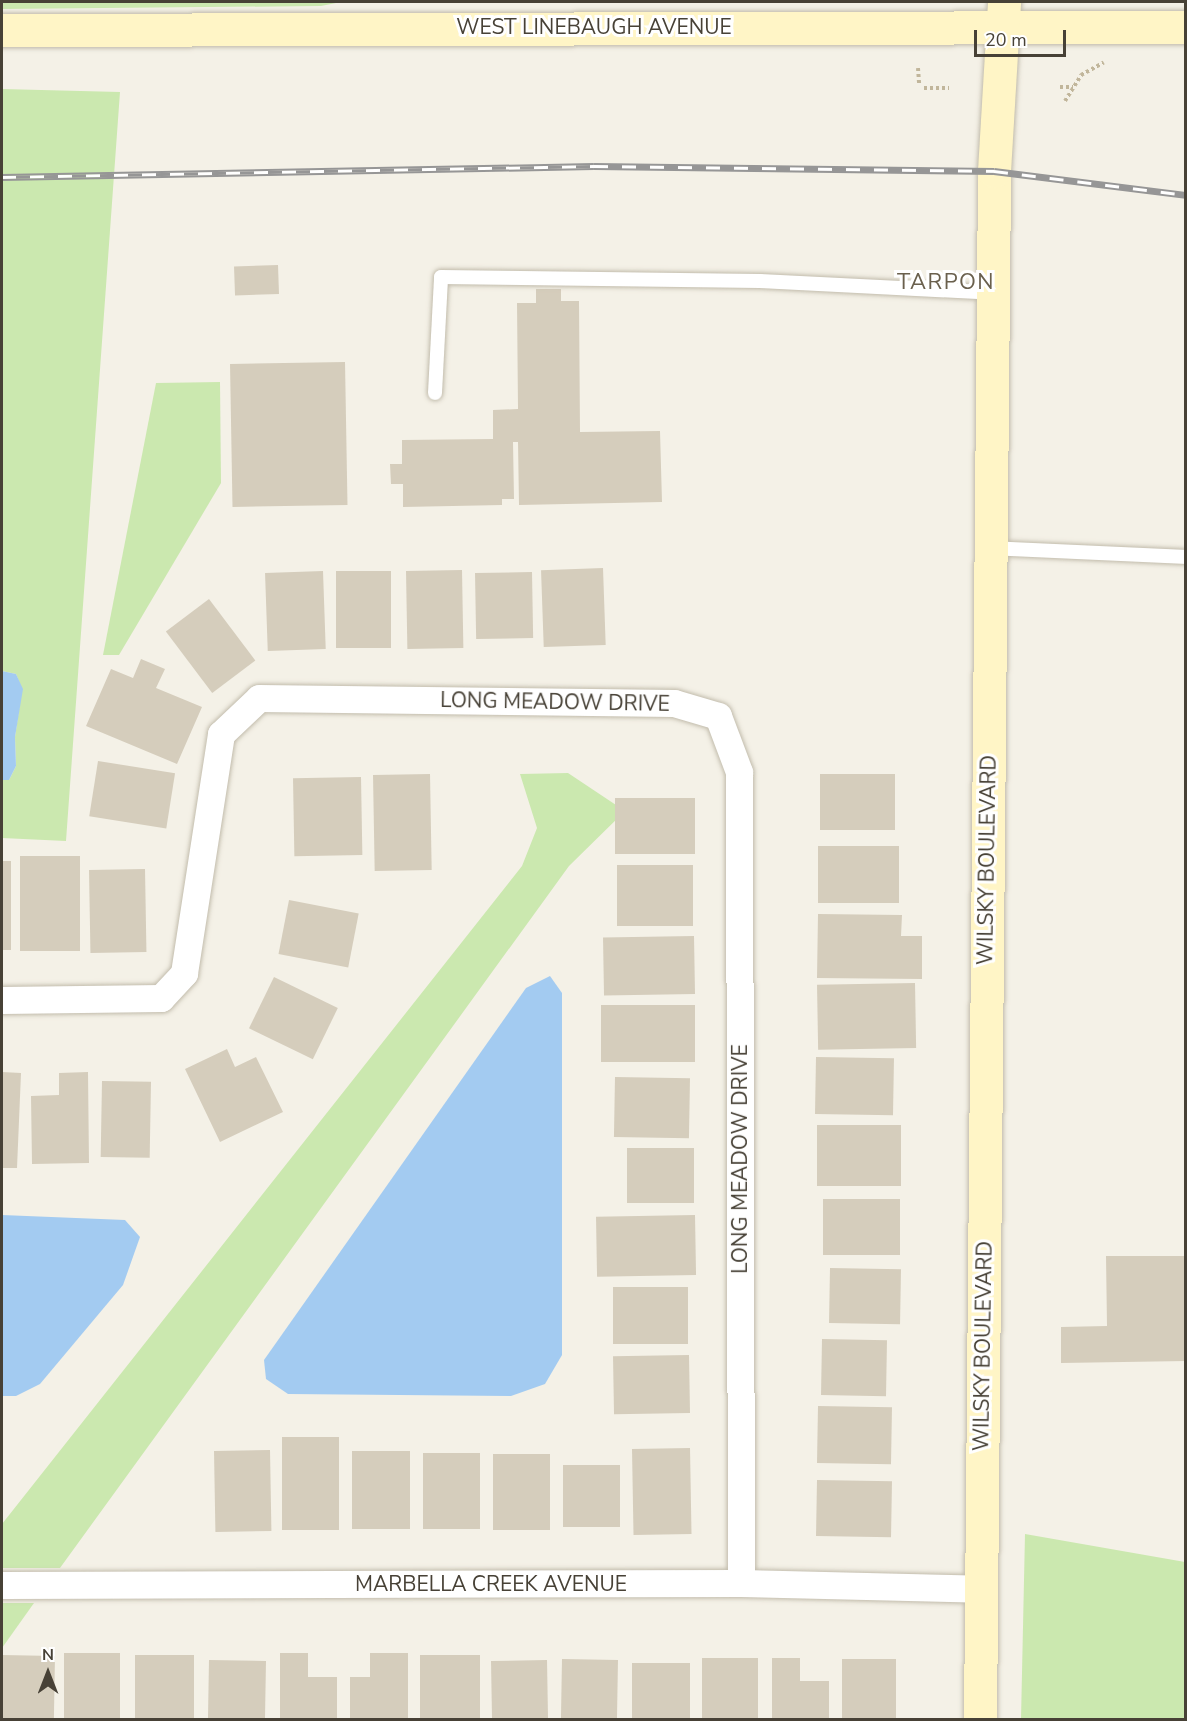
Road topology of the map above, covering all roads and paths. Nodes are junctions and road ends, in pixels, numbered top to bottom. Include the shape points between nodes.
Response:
1 (1003, 14) edge
2 (1185, 27) edge
3 (2, 30) edge
4 (1086, 60) dead end
5 (1104, 62) dead end
6 (918, 68) dead end
7 (1086, 72) junction
8 (919, 84) dead end
9 (1060, 87) dead end
10 (1073, 87) junction
11 (924, 88) dead end
12 (949, 88) dead end
13 (1065, 101) dead end
14 (993, 293) junction
15 (435, 393) dead end
16 (990, 548) junction
17 (1185, 557) edge
18 (2, 1000) edge
19 (741, 1583) junction
20 (2, 1586) edge
21 (981, 1589) junction
22 (980, 1719) edge

1 - 2 main road, WEST LINEBAUGH AVENUE
1 - 3 main road, WEST LINEBAUGH AVENUE
1 - 14 main road, WILSKY BOULEVARD via 994,171
4 - 7 path
5 - 7 path
6 - 8 path
7 - 10 path
9 - 10 path
10 - 13 path
11 - 12 path
14 - 15 lane via 760,281 441,277
14 - 16 main road, WILSKY BOULEVARD
16 - 17 lane
16 - 21 main road, WILSKY BOULEVARD
18 - 19 street, LONG MEADOW DRIVE via 160,998 184,973 221,734 259,698 675,703 718,716 739,771
19 - 20 street, MARBELLA CREEK AVENUE
19 - 21 street, MARBELLA CREEK AVENUE
21 - 22 main road, WILSKY BOULEVARD

